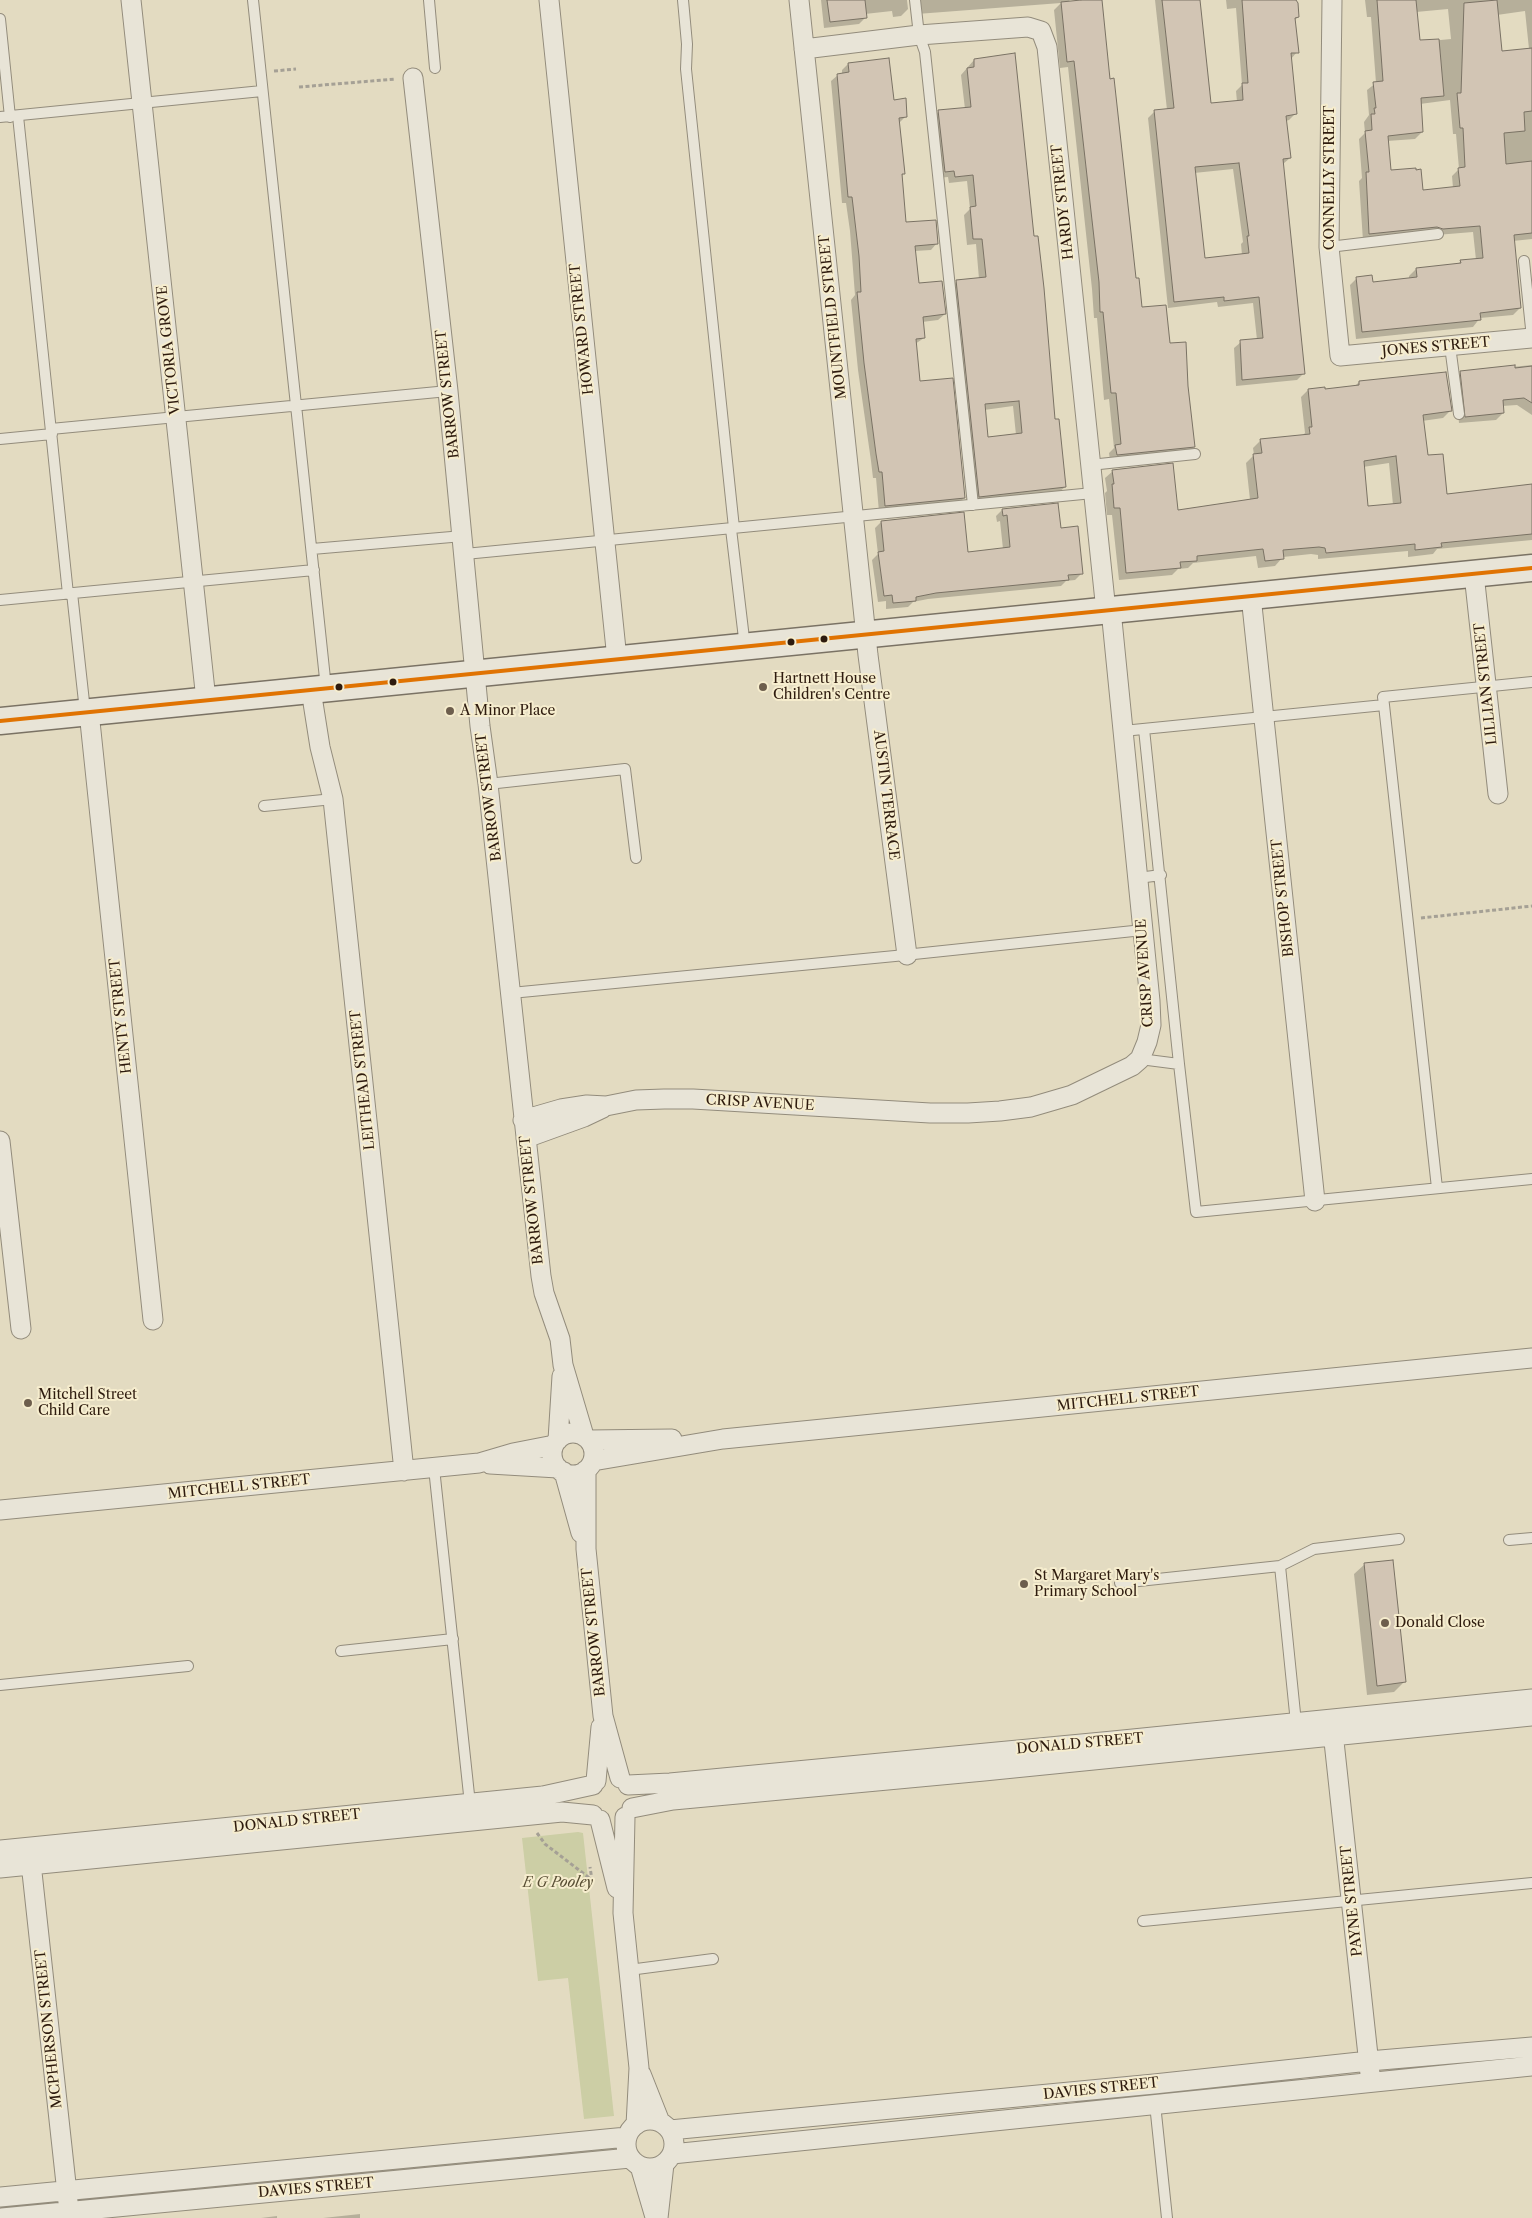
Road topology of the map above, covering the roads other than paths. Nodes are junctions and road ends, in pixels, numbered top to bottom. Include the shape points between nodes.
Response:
1 (131, 0) edge
2 (254, 0) edge
3 (429, 0) edge
4 (549, 0) edge
5 (683, 0) edge
6 (799, 0) edge
7 (915, 0) edge
8 (1332, 0) edge
9 (0, 19) edge
10 (920, 35) junction
11 (804, 48) junction
12 (435, 68) dead end
13 (413, 78) road end
14 (262, 91) junction
15 (142, 103) junction
16 (9, 117) edge
17 (1438, 234) dead end
18 (1329, 247) junction
19 (1524, 261) dead end
20 (1532, 338) edge
21 (1450, 346) junction
22 (1340, 356) joint
23 (448, 391) junction
24 (297, 404) junction
25 (1459, 414) dead end
26 (177, 417) junction
27 (52, 431) junction
28 (0, 439) edge
29 (1195, 454) dead end
30 (1090, 465) junction
31 (1093, 493) junction
32 (973, 505) junction
33 (854, 516) junction
34 (733, 528) junction
35 (604, 540) junction
36 (464, 545) junction
37 (312, 549) junction
38 (1532, 568) edge
39 (314, 570) junction
40 (1474, 574) junction
41 (194, 582) junction
42 (70, 594) junction
43 (1251, 596) junction
44 (0, 600) edge
45 (1109, 610) junction
46 (867, 635) junction
47 (745, 647) junction
48 (617, 659) junction
49 (1532, 682) edge
50 (477, 684) junction
51 (1486, 686) junction
52 (318, 689) junction
53 (206, 700) junction
54 (1384, 704) junction
55 (87, 712) junction
56 (1264, 717) junction
57 (0, 721) edge
58 (1144, 729) junction
59 (1123, 731) junction
60 (488, 784) junction
61 (1498, 794) dead end
62 (333, 799) junction
63 (264, 806) dead end
64 (636, 858) dead end
65 (1161, 875) junction
66 (1138, 878) junction
67 (1143, 930) junction
68 (907, 955) junction
69 (511, 993) junction
70 (1140, 1059) junction
71 (1179, 1064) junction
72 (524, 1129) junction
73 (0, 1141) edge
74 (1532, 1179) edge
75 (1437, 1188) junction
76 (1315, 1201) junction
77 (153, 1320) dead end
78 (21, 1330) dead end
79 (1532, 1358) edge
80 (563, 1364) junction
81 (587, 1438) junction
82 (724, 1439) junction
83 (556, 1442) junction
84 (479, 1463) junction
85 (590, 1466) junction
86 (434, 1468) junction
87 (561, 1470) junction
88 (404, 1471) junction
89 (0, 1510) edge
90 (1532, 1538) edge
91 (1399, 1539) dead end
92 (1509, 1540) dead end
93 (586, 1549) junction
94 (1280, 1566) junction
95 (1120, 1583) dead end
96 (453, 1639) junction
97 (341, 1651) dead end
98 (188, 1666) dead end
99 (0, 1685) edge
100 (1532, 1699) edge
101 (603, 1716) junction
102 (1532, 1716) edge
103 (1296, 1723) junction
104 (1333, 1727) junction
105 (983, 1762) junction
106 (624, 1782) junction
107 (595, 1783) junction
108 (470, 1804) junction
109 (628, 1812) junction
110 (597, 1817) junction
111 (0, 1850) edge
112 (30, 1856) junction
113 (0, 1868) edge
114 (1532, 1883) edge
115 (1352, 1900) junction
116 (623, 1913) junction
117 (1143, 1920) dead end
118 (713, 1959) dead end
119 (629, 1970) junction
120 (1532, 2046) edge
121 (1369, 2061) junction
122 (1532, 2066) edge
123 (639, 2068) junction
124 (1371, 2082) junction
125 (1155, 2104) junction
126 (665, 2126) junction
127 (631, 2131) junction
128 (668, 2159) junction
129 (373, 2161) junction
130 (635, 2162) junction
131 (376, 2183) junction
132 (67, 2191) junction
133 (0, 2197) edge
134 (69, 2212) junction
135 (2, 2218) edge
136 (657, 2218) edge
137 (1167, 2218) edge

1 - 15 street, VICTORIA GROVE
2 - 14 lane
3 - 12 lane
4 - 35 street, HOWARD STREET
5 - 34 lane via 686,69
6 - 11 street, MOUNTFIELD STREET
7 - 10 lane
8 - 18 street, CONNELLY STREET
9 - 16 lane
10 - 11 street, HARDY STREET
10 - 30 street, HARDY STREET via 1028,26 1040,31 1044,38
10 - 32 lane via 926,62
11 - 33 street, MOUNTFIELD STREET
13 - 23 street, BARROW STREET
14 - 15 lane
14 - 24 lane
15 - 16 lane
15 - 26 street, VICTORIA GROVE
16 - 27 lane
17 - 18 lane
18 - 22 street, CONNELLY STREET
19 - 20 lane
20 - 21 street, JONES STREET
21 - 22 street, JONES STREET
21 - 25 lane
23 - 24 lane
23 - 36 street, BARROW STREET
24 - 26 lane
24 - 37 lane
26 - 27 lane
26 - 41 street, VICTORIA GROVE
27 - 28 lane
27 - 42 lane
29 - 30 lane
30 - 31 street, HARDY STREET
31 - 32 lane
31 - 45 street, HARDY STREET
32 - 33 lane
33 - 34 lane
33 - 46 street, MOUNTFIELD STREET
34 - 35 lane
34 - 47 lane
35 - 36 lane
35 - 48 street, HOWARD STREET
36 - 37 lane
36 - 50 street, BARROW STREET
37 - 39 lane
38 - 40 street
39 - 41 lane
39 - 52 lane
40 - 43 street
40 - 51 street, LILLIAN STREET
41 - 42 lane
41 - 53 street, VICTORIA GROVE
42 - 44 lane
42 - 55 lane
43 - 45 street
43 - 56 street, BISHOP STREET
45 - 46 street
45 - 59 street, CRISP AVENUE
46 - 47 street
46 - 68 street, AUSTIN TERRACE
47 - 48 street
48 - 50 street
49 - 51 lane
50 - 52 street
50 - 60 street, BARROW STREET
51 - 54 lane via 1383,697
51 - 61 street, LILLIAN STREET
52 - 53 street
52 - 62 street, LEITHEAD STREET via 320,747
53 - 55 street
54 - 56 lane
54 - 75 lane
55 - 57 street
55 - 77 street, HENTY STREET
56 - 58 lane
56 - 76 street, BISHOP STREET
58 - 59 lane
58 - 65 lane
59 - 66 street, CRISP AVENUE
60 - 64 lane via 625,769
60 - 69 street, BARROW STREET
62 - 63 lane
62 - 88 street, LEITHEAD STREET
65 - 66 lane
65 - 71 lane
66 - 67 street, CRISP AVENUE
67 - 68 lane
67 - 70 street, CRISP AVENUE via 1151,1025
68 - 69 lane
69 - 72 street, BARROW STREET
70 - 71 lane
70 - 72 street, CRISP AVENUE via 1108,1079 1072,1095 1030,1107 992,1112 930,1113 693,1099 636,1100 606,1106 584,1117
71 - 76 lane via 1196,1212
72 - 80 street, BARROW STREET via 541,1276 560,1339
73 - 78 street
74 - 75 lane
75 - 76 lane
79 - 82 street, MITCHELL STREET
80 - 81 street, BARROW STREET
80 - 83 street, BARROW STREET
81 - 82 street, MITCHELL STREET
81 - 83 street via 579,1433 567,1434
81 - 85 street via 594,1450
82 - 85 street, MITCHELL STREET
83 - 84 street, MITCHELL STREET
83 - 87 street via 553,1457
84 - 86 street, MITCHELL STREET
84 - 87 street, MITCHELL STREET
85 - 87 street via 576,1475
85 - 93 street, BARROW STREET
86 - 88 street, MITCHELL STREET
86 - 96 lane
87 - 93 street, BARROW STREET
88 - 89 street, MITCHELL STREET
90 - 92 lane
91 - 94 lane via 1314,1549
93 - 101 street, BARROW STREET
94 - 95 lane
94 - 103 lane
96 - 97 lane
96 - 108 lane
98 - 99 lane
100 - 104 street, DONALD STREET
101 - 106 street, BARROW STREET
101 - 107 street, BARROW STREET
102 - 104 street, DONALD STREET
103 - 104 street, DONALD STREET
103 - 105 street, DONALD STREET
104 - 105 street, DONALD STREET
104 - 115 street, PAYNE STREET
105 - 106 street, DONALD STREET via 670,1783
105 - 109 street, DONALD STREET via 673,1800
106 - 107 street via 608,1777
106 - 109 street via 632,1792
107 - 108 street, DONALD STREET via 544,1796
107 - 110 street via 589,1790 587,1803
108 - 112 street, DONALD STREET
109 - 110 street via 613,1822
109 - 116 street
110 - 112 street, DONALD STREET via 562,1812
110 - 116 street
111 - 112 street, DONALD STREET
112 - 113 street, DONALD STREET
112 - 132 street, MCPHERSON STREET
114 - 115 lane
115 - 117 lane
115 - 121 street, PAYNE STREET
116 - 119 street
118 - 119 lane
119 - 123 street
120 - 121 street, DAVIES STREET
121 - 124 street, PAYNE STREET
121 - 126 street, DAVIES STREET via 1144,2085
122 - 124 street, DAVIES STREET
123 - 126 street
123 - 127 street
124 - 125 street, DAVIES STREET
125 - 128 street, DAVIES STREET
125 - 137 lane
126 - 127 street via 648,2120
126 - 128 street via 674,2146
127 - 129 street, DAVIES STREET
127 - 130 street via 626,2144
128 - 130 street via 653,2168
128 - 136 street
129 - 131 street
129 - 132 street, DAVIES STREET
130 - 131 street, DAVIES STREET
130 - 136 street
131 - 134 street, DAVIES STREET
132 - 133 street, DAVIES STREET
132 - 134 street, MCPHERSON STREET
134 - 135 street, DAVIES STREET

